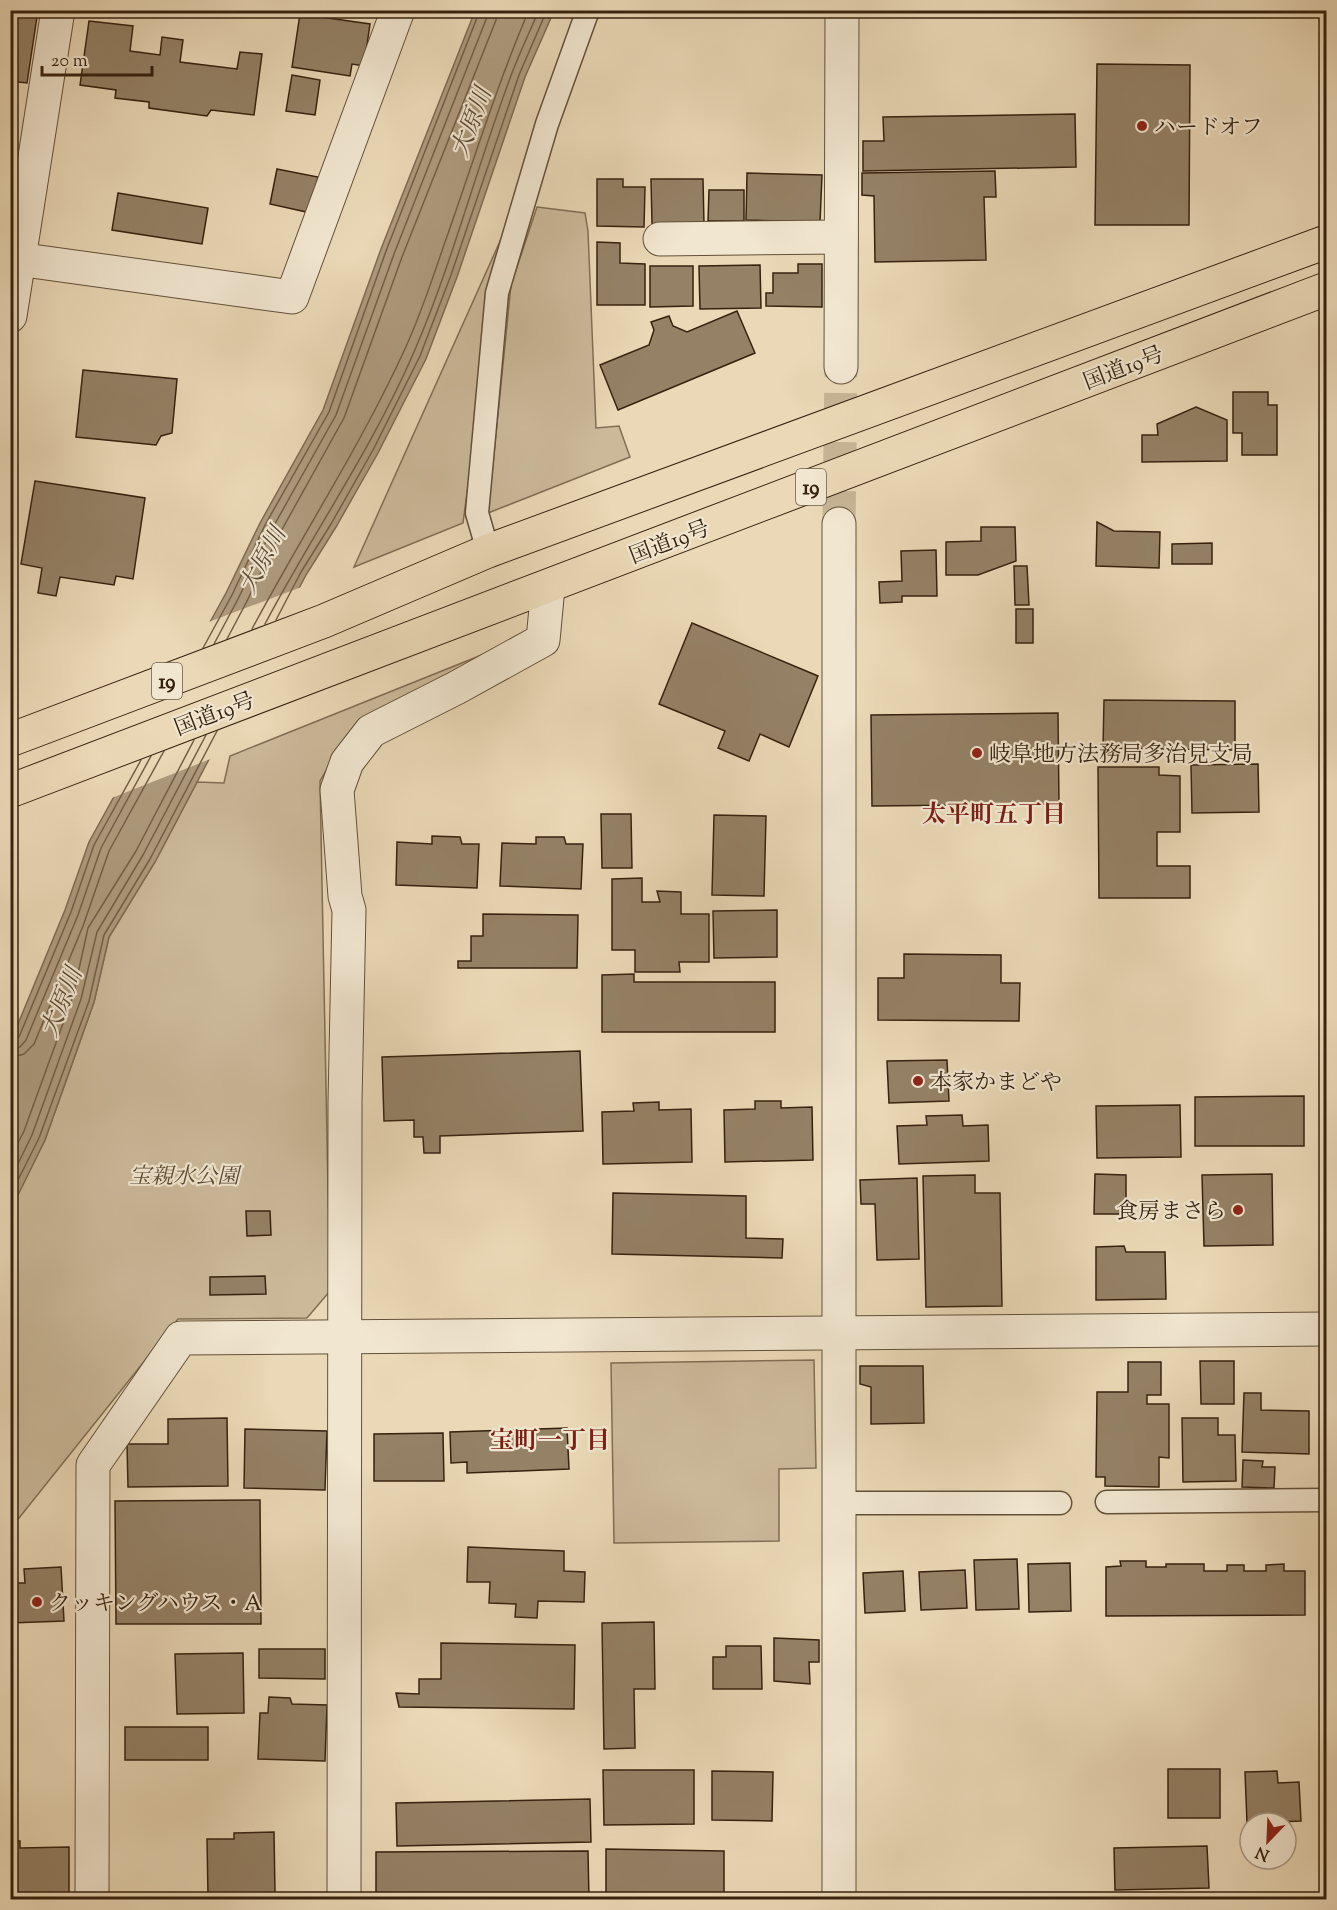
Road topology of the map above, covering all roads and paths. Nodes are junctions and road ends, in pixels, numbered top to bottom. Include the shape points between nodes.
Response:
1 (58, 10) edge
2 (398, 10) edge
3 (588, 10) edge
4 (842, 10) edge
5 (841, 237) junction
6 (660, 239) dead end
7 (1326, 243) edge
8 (15, 259) edge
9 (1326, 289) edge
10 (10, 316) edge
11 (841, 367) tunnel mouth
12 (839, 524) tunnel mouth
13 (488, 551) junction
14 (548, 587) junction
15 (10, 740) edge
16 (10, 791) edge
17 (1326, 1329) edge
18 (838, 1333) junction
19 (345, 1336) junction
20 (1326, 1500) edge
21 (1107, 1502) dead end
22 (838, 1503) junction
23 (1060, 1503) dead end
24 (92, 1899) edge
25 (344, 1899) edge
26 (839, 1899) edge

1 - 8 street
2 - 8 street via 292,297
3 - 13 lane via 547,124 497,293 477,513
4 - 5 street
5 - 6 street
5 - 11 street
7 - 13 highway, 国道19号 / 19
8 - 10 street
9 - 14 highway, 国道19号 / 19
12 - 18 street
13 - 15 highway, 国道19号 / 19 via 324,621
14 - 16 highway, 国道19号 / 19
14 - 19 street via 543,640 371,731 347,762 337,790 349,910
17 - 18 street
18 - 19 street
18 - 22 street
19 - 24 street via 181,1338 93,1464
19 - 25 street
20 - 21 lane
22 - 23 lane
22 - 26 street

